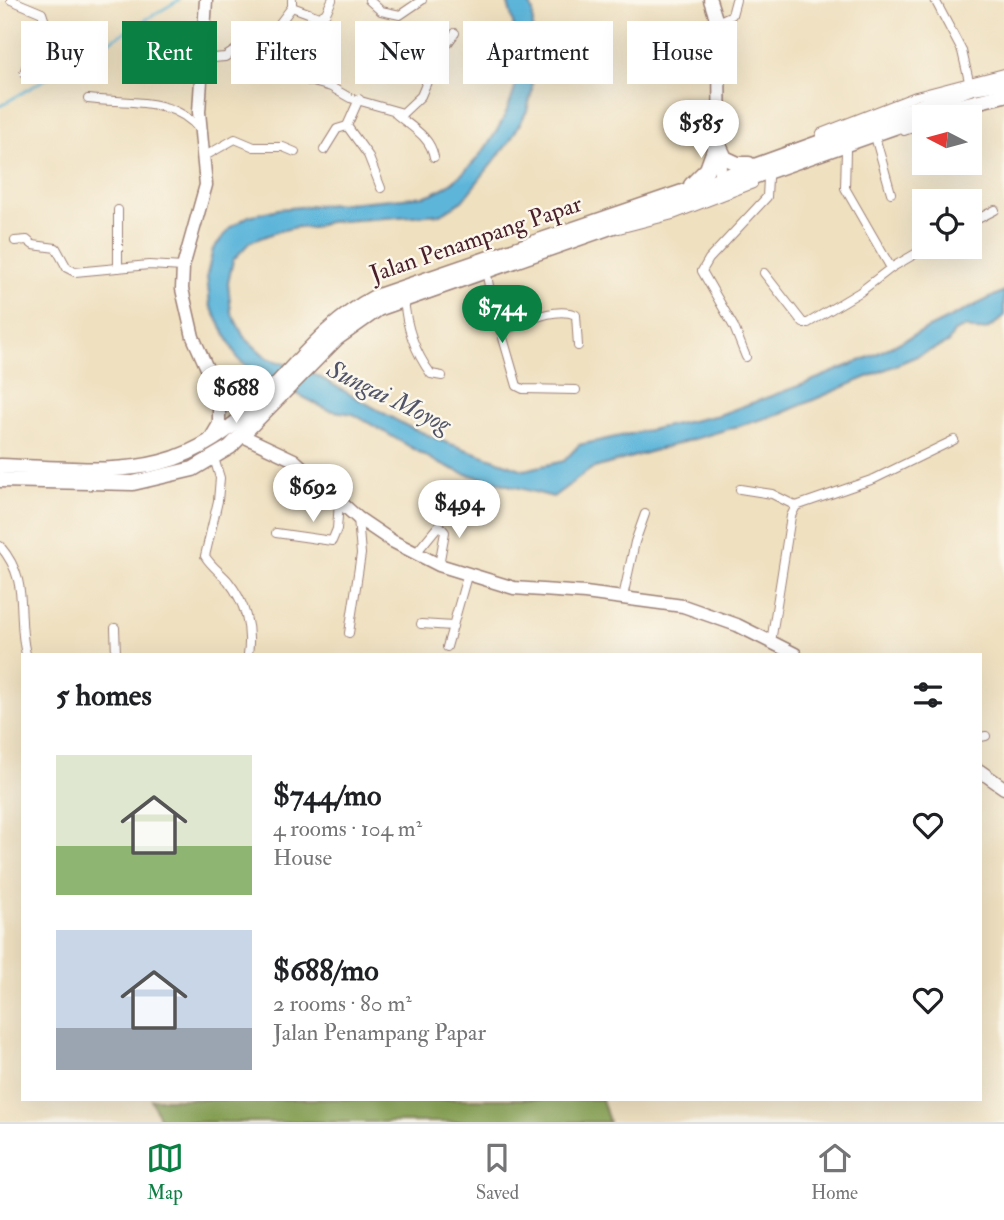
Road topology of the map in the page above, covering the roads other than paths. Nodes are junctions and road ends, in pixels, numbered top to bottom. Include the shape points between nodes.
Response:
1 (12, 0) edge
2 (206, 0) edge
3 (332, 0) edge
4 (369, 0) edge
5 (422, 0) edge
6 (710, 0) edge
7 (736, 0) edge
8 (935, 0) edge
9 (292, 4) edge
10 (43, 21) edge
11 (204, 21) edge
12 (280, 21) edge
13 (718, 21) edge
14 (720, 21) edge
15 (455, 33) dead end
16 (1004, 73) edge
17 (969, 81) junction
18 (1004, 82) edge
19 (201, 84) edge
20 (317, 84) edge
21 (717, 84) edge
22 (1004, 94) edge
23 (88, 99) dead end
24 (359, 99) junction
25 (1004, 102) edge
26 (982, 108) edge
27 (396, 114) junction
28 (347, 126) junction
29 (912, 128) edge
30 (200, 130) junction
31 (876, 140) junction
32 (717, 141) junction
33 (819, 141) junction
34 (324, 150) dead end
35 (846, 151) junction
36 (295, 152) dead end
37 (205, 156) junction
38 (434, 157) dead end
39 (756, 164) junction
40 (768, 178) junction
41 (720, 184) junction
42 (381, 188) dead end
43 (685, 191) junction
44 (891, 193) dead end
45 (118, 210) dead end
46 (995, 210) dead end
47 (982, 217) edge
48 (608, 229) junction
49 (15, 241) dead end
50 (912, 256) edge
51 (183, 267) junction
52 (118, 268) junction
53 (891, 268) junction
54 (486, 270) junction
55 (764, 273) dead end
56 (404, 298) junction
57 (501, 331) junction
58 (578, 346) dead end
59 (309, 357) junction
60 (746, 357) dead end
61 (442, 376) dead end
62 (576, 390) dead end
63 (219, 395) junction
64 (248, 412) junction
65 (243, 436) junction
66 (954, 440) dead end
67 (210, 451) junction
68 (0, 466) edge
69 (0, 480) edge
70 (740, 489) dead end
71 (339, 502) junction
72 (796, 506) junction
73 (645, 514) dead end
74 (358, 518) junction
75 (276, 533) dead end
76 (0, 546) edge
77 (415, 553) junction
78 (439, 565) junction
79 (467, 576) junction
80 (623, 597) junction
81 (421, 624) dead end
82 (453, 626) junction
83 (116, 628) dead end
84 (349, 633) dead end
85 (771, 642) junction
86 (447, 647) dead end
87 (26, 653) edge
88 (116, 653) edge
89 (248, 653) edge
90 (790, 653) edge
91 (982, 772) edge
92 (1003, 786) edge

1 - 10 street via 42,13
2 - 11 street
3 - 9 street via 319,18
4 - 5 street via 381,10 400,15
6 - 13 street
7 - 14 street via 732,15
8 - 17 street via 962,51
9 - 12 street
15 - 27 street via 437,58 416,104 406,113
16 - 17 street
17 - 33 street via 821,133
18 - 33 main road, Jalan Penampang Papar via 973,87
19 - 30 street
20 - 24 street
21 - 32 street
22 - 41 main road, Jalan Penampang Papar via 965,102
23 - 30 street via 162,105
24 - 27 street
24 - 28 street
25 - 26 street
27 - 38 street via 422,134
28 - 34 street via 337,129
28 - 42 street via 368,155
29 - 31 street
30 - 37 street
31 - 35 street
31 - 44 street
32 - 39 main road via 725,159
32 - 41 street
32 - 43 main road via 707,169
33 - 39 main road, Jalan Penampang Papar
35 - 40 street
35 - 53 street via 845,188
36 - 37 street via 283,147 254,147 235,139
37 - 51 street via 205,193
39 - 41 main road, Jalan Penampang Papar
40 - 48 street via 645,223
40 - 60 street via 767,197 702,271
41 - 43 main road, Jalan Penampang Papar
41 - 48 main road, Jalan Penampang Papar
43 - 59 main road, Jalan Penampang Papar via 374,297 342,318
45 - 52 street
46 - 47 street
48 - 54 main road, Jalan Penampang Papar
49 - 52 street via 55,248 67,268 75,272
50 - 53 street
51 - 52 street
51 - 63 street via 184,307
53 - 55 street via 808,323 803,323
54 - 56 main road, Jalan Penampang Papar
54 - 57 street
56 - 59 main road, Jalan Penampang Papar via 360,319
56 - 61 street via 415,347 431,374
57 - 58 street via 568,311 576,315
57 - 62 street via 517,386
59 - 64 main road, Jalan Penampang Papar
59 - 65 main road, Jalan Penampang Papar
63 - 64 street
63 - 67 street via 219,424
64 - 67 main road, Jalan Penampang Papar
65 - 67 main road, Jalan Penampang Papar
65 - 71 street via 294,460
66 - 72 street via 874,479
67 - 68 main road, Jalan Penampang Papar via 128,469
67 - 69 main road, Jalan Penampang Papar via 168,477 133,483
67 - 89 street via 219,478 218,501 205,556 231,585 248,619
70 - 72 street via 772,494
71 - 74 street
71 - 75 street via 332,541
72 - 85 street
73 - 80 street
74 - 77 street
74 - 84 street via 361,554
76 - 87 street via 21,587
77 - 78 street
77 - 78 street via 439,525 445,533
78 - 79 street
79 - 80 street via 514,588
79 - 82 street
80 - 85 street via 683,606
81 - 82 street
82 - 86 street
83 - 88 street
85 - 90 street
91 - 92 street

